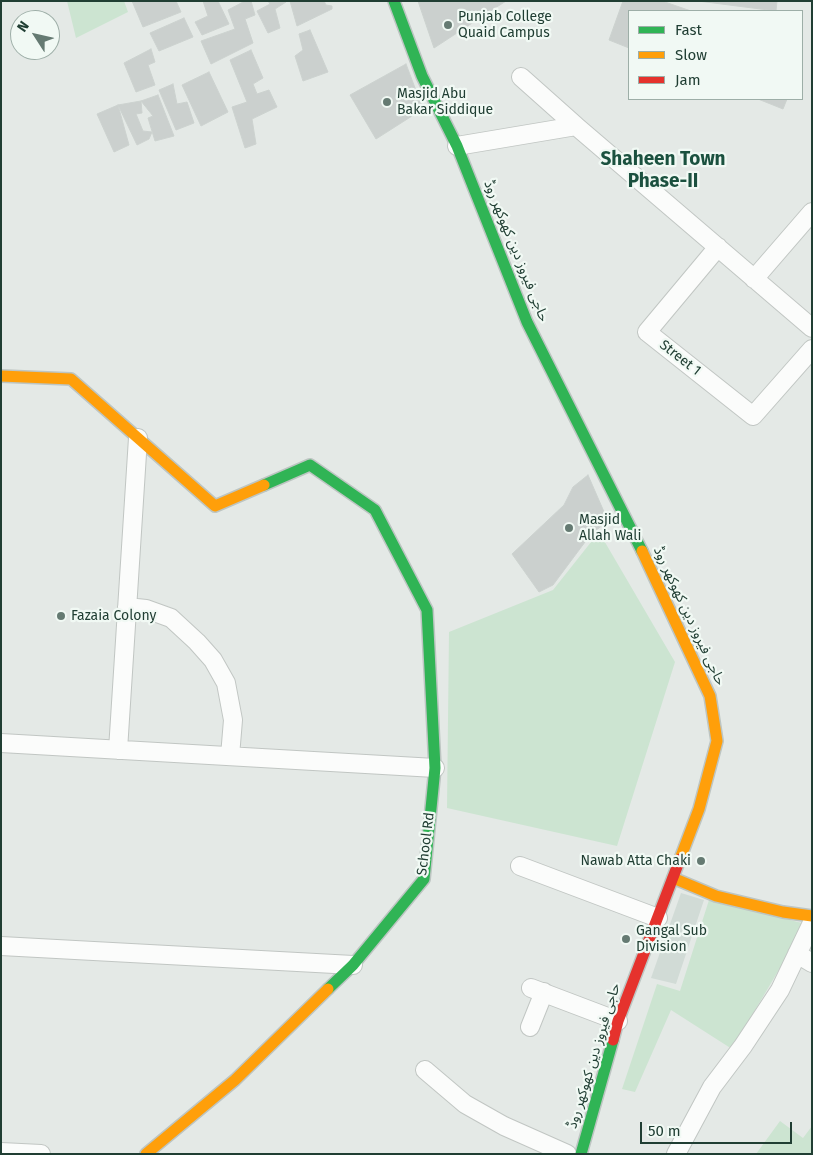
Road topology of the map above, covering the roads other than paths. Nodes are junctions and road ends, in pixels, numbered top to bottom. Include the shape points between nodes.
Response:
1 (394, 1) edge
2 (521, 77) dead end
3 (576, 126) junction
4 (458, 146) junction
5 (812, 212) edge
6 (718, 247) junction
7 (754, 279) junction
8 (812, 328) edge
9 (812, 349) edge
10 (1, 376) edge
11 (138, 438) junction
12 (127, 607) junction
13 (1, 743) edge
14 (118, 750) junction
15 (230, 756) junction
16 (435, 768) junction
17 (520, 866) dead end
18 (673, 878) junction
19 (812, 916) edge
20 (658, 918) junction
21 (812, 923) edge
22 (1, 946) edge
23 (804, 959) edge
24 (353, 965) junction
25 (618, 1021) junction
26 (530, 1027) dead end
27 (425, 1070) dead end
28 (1, 1152) edge
29 (40, 1154) edge
30 (146, 1154) edge
31 (567, 1154) edge
32 (581, 1154) edge
33 (676, 1154) edge

1 - 4 street, حاجی فیروز دین کھوکھر روڈ via 422,76
2 - 3 street
3 - 4 street
3 - 6 street
4 - 18 street, حاجی فیروز دین کھوکھر روڈ via 527,322 622,509 710,696 717,742 699,809
5 - 7 street
6 - 7 street
6 - 9 street, Street 1 via 647,332 753,416
7 - 8 street
10 - 11 street via 71,379
11 - 12 street
11 - 16 street, School Rd via 215,506 310,465 375,510 427,610
12 - 14 street
12 - 15 street via 146,609 171,618 213,660 226,683 233,720
13 - 14 street
14 - 15 street
15 - 16 street
16 - 24 street, School Rd via 424,879
17 - 20 street
18 - 19 street via 716,896
18 - 20 street, حاجی فیروز دین کھوکھر روڈ
20 - 25 street, حاجی فیروز دین کھوکھر روڈ
21 - 23 street
22 - 24 street
23 - 33 street via 712,1087
24 - 30 street, School Rd via 234,1080
25 - 26 street via 538,990
25 - 32 street, حاجی فیروز دین کھوکھر روڈ
27 - 31 street via 465,1104 504,1126
28 - 29 street

